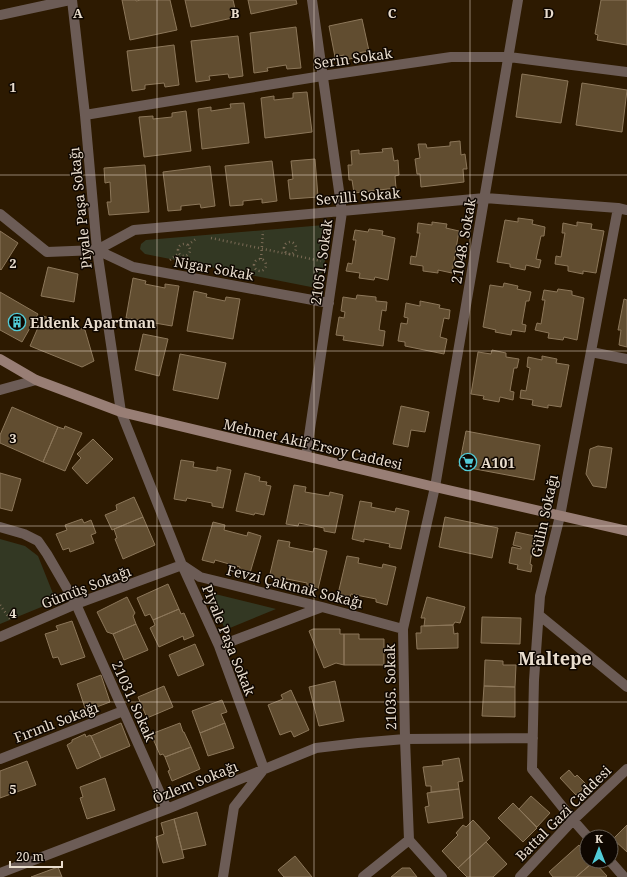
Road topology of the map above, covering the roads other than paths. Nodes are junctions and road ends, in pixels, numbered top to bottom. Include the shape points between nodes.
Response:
1 (71, 0) edge
2 (312, 0) edge
3 (518, 0) edge
4 (0, 15) edge
5 (509, 57) junction
6 (627, 72) edge
7 (322, 76) junction
8 (85, 115) junction
9 (485, 198) junction
10 (623, 209) edge
11 (342, 212) junction
12 (0, 214) edge
13 (97, 250) junction
14 (329, 303) junction
15 (591, 352) junction
16 (627, 359) edge
17 (0, 360) edge
18 (36, 380) junction
19 (0, 390) edge
20 (120, 412) junction
21 (306, 456) junction
22 (435, 488) junction
23 (560, 516) junction
24 (0, 527) edge
25 (627, 531) edge
26 (182, 566) junction
27 (76, 604) junction
28 (322, 607) junction
29 (539, 615) junction
30 (403, 629) junction
31 (0, 637) edge
32 (219, 646) junction
33 (627, 687) edge
34 (123, 711) junction
35 (533, 738) junction
36 (405, 739) junction
37 (0, 759) edge
38 (264, 769) junction
39 (627, 769) edge
40 (167, 809) junction
41 (573, 820) junction
42 (581, 829) edge
43 (409, 840) junction
44 (617, 869) edge
45 (0, 873) edge
46 (223, 877) edge
47 (363, 877) edge
48 (442, 877) edge
49 (520, 877) edge
50 (624, 877) edge

1 - 4 street
1 - 8 street, Piyale Paşa Sokağı
2 - 7 street, 21051. Sokak
3 - 5 street, 21048. Sokak
5 - 6 street, Serin Sokak
5 - 7 street, Serin Sokak via 451,58
5 - 9 street, 21048. Sokak
7 - 8 street, Serin Sokak
7 - 11 street, 21051. Sokak
8 - 13 street, Piyale Paşa Sokağı
9 - 10 street, Sevilli Sokak
9 - 11 street, Sevilli Sokak
9 - 22 street, 21048. Sokak
10 - 15 street, Gülin Sokağı
11 - 13 street, Sevilli Sokak via 134,230
11 - 14 street, 21051. Sokak
12 - 13 street via 47,252
13 - 14 street, Nigar Sokak via 133,267
13 - 20 street, Piyale Paşa Sokağı
14 - 21 street, 21051. Sokak
15 - 16 street
15 - 23 street, Gülin Sokağı
17 - 18 main road, Mehmet Akif Ersoy Caddesi
18 - 19 street
18 - 20 main road, Mehmet Akif Ersoy Caddesi
20 - 21 main road, Mehmet Akif Ersoy Caddesi
20 - 26 street, Piyale Paşa Sokak
21 - 22 main road, Mehmet Akif Ersoy Caddesi
22 - 23 main road, Mehmet Akif Ersoy Caddesi
22 - 30 street, 21035. Sokak
23 - 25 main road, Mehmet Akif Ersoy Caddesi
23 - 29 street, Gülin Sokağı via 540,596
24 - 27 street, 21031. Sokak via 38,541
26 - 27 street, Gümüş Sokağı
26 - 28 street, Fevzi Çakmak Sokağı via 200,577
26 - 32 street, Piyale Paşa Sokak
27 - 31 street, Gümüş Sokağı
27 - 34 street, 21031. Sokak
28 - 30 street, Fevzi Çakmak Sokağı
28 - 32 street
29 - 33 street
29 - 35 street, Gülin Sokağı
30 - 36 street, 21035. Sokak
32 - 38 street, Piyale Paşa Sokak
34 - 37 street, Fırınlı Sokağı
34 - 40 street, 21031. Sokak
35 - 36 street, Özlem Sokağı
35 - 41 street, Gülin Sokağı via 532,769
36 - 38 street, Özlem Sokağı via 316,748
36 - 43 street, 21035. Sokak
38 - 40 street, Özlem Sokağı
38 - 46 street via 234,807
39 - 41 street, Battal Gazi Caddesi
40 - 45 street, Özlem Sokağı
41 - 42 street, Gülin Sokağı
41 - 49 street, Battal Gazi Caddesi
43 - 47 street
43 - 48 street
44 - 50 street

